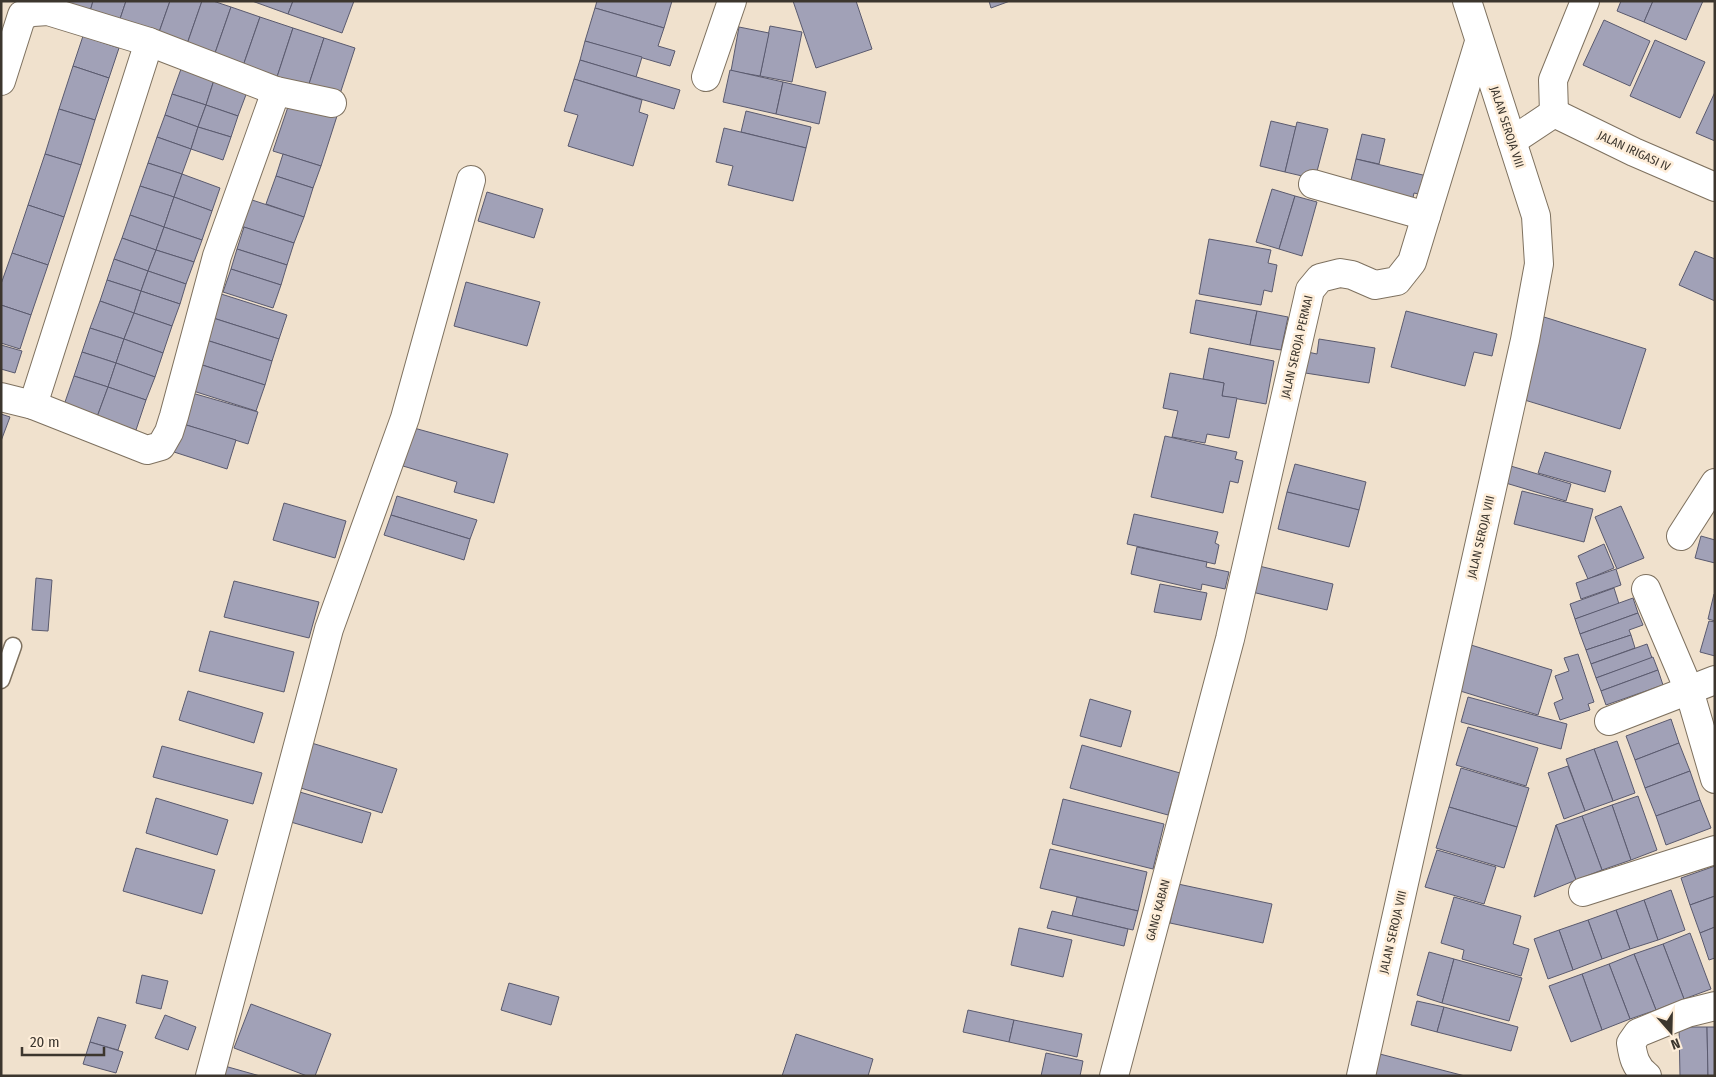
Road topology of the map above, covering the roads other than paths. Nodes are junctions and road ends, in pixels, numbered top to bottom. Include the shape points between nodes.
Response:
1 (732, 1) edge
2 (1467, 1) edge
3 (1585, 1) edge
4 (149, 42) junction
5 (1479, 42) junction
6 (706, 78) dead end
7 (1, 82) edge
8 (276, 91) junction
9 (332, 103) dead end
10 (1554, 113) junction
11 (1512, 141) junction
12 (471, 180) dead end
13 (1313, 184) dead end
14 (1715, 187) edge
15 (1426, 216) junction
16 (1, 397) edge
17 (33, 405) junction
18 (1715, 483) edge
19 (1681, 536) dead end
20 (1646, 589) dead end
21 (13, 646) dead end
22 (1, 680) edge
23 (1715, 680) edge
24 (1689, 690) junction
25 (1609, 721) dead end
26 (1202, 744) joint
27 (1715, 779) edge
28 (1715, 850) edge
29 (1583, 892) dead end
30 (1715, 1006) edge
31 (210, 1076) edge
32 (1114, 1076) edge
33 (1361, 1076) edge
34 (1646, 1076) edge

1 - 6 street
2 - 5 street, JALAN SEROJA VIII
3 - 10 street via 1553,80
4 - 7 street via 48,11 32,12 22,15
4 - 8 street
4 - 17 street
5 - 11 street, JALAN SEROJA VIII
5 - 15 street, JALAN SEROJA PERMAI
8 - 9 street
8 - 17 street via 217,256 174,416 161,446 148,450
10 - 11 street
10 - 14 street, JALAN IRIGASI IV
11 - 33 street, JALAN SEROJA VIII via 1536,216 1539,264 1525,340
12 - 31 street via 405,418 329,629
13 - 15 street
15 - 26 street, JALAN SEROJA PERMAI via 1412,262 1397,281 1375,284 1340,273 1320,278 1310,290 1230,639
16 - 17 street
18 - 19 street
20 - 24 street
21 - 22 lane
23 - 24 street
24 - 25 street
24 - 27 street
26 - 32 street, GANG KABAN
28 - 29 street
30 - 34 street via 1687,1013 1638,1033 1632,1043 1634,1059

